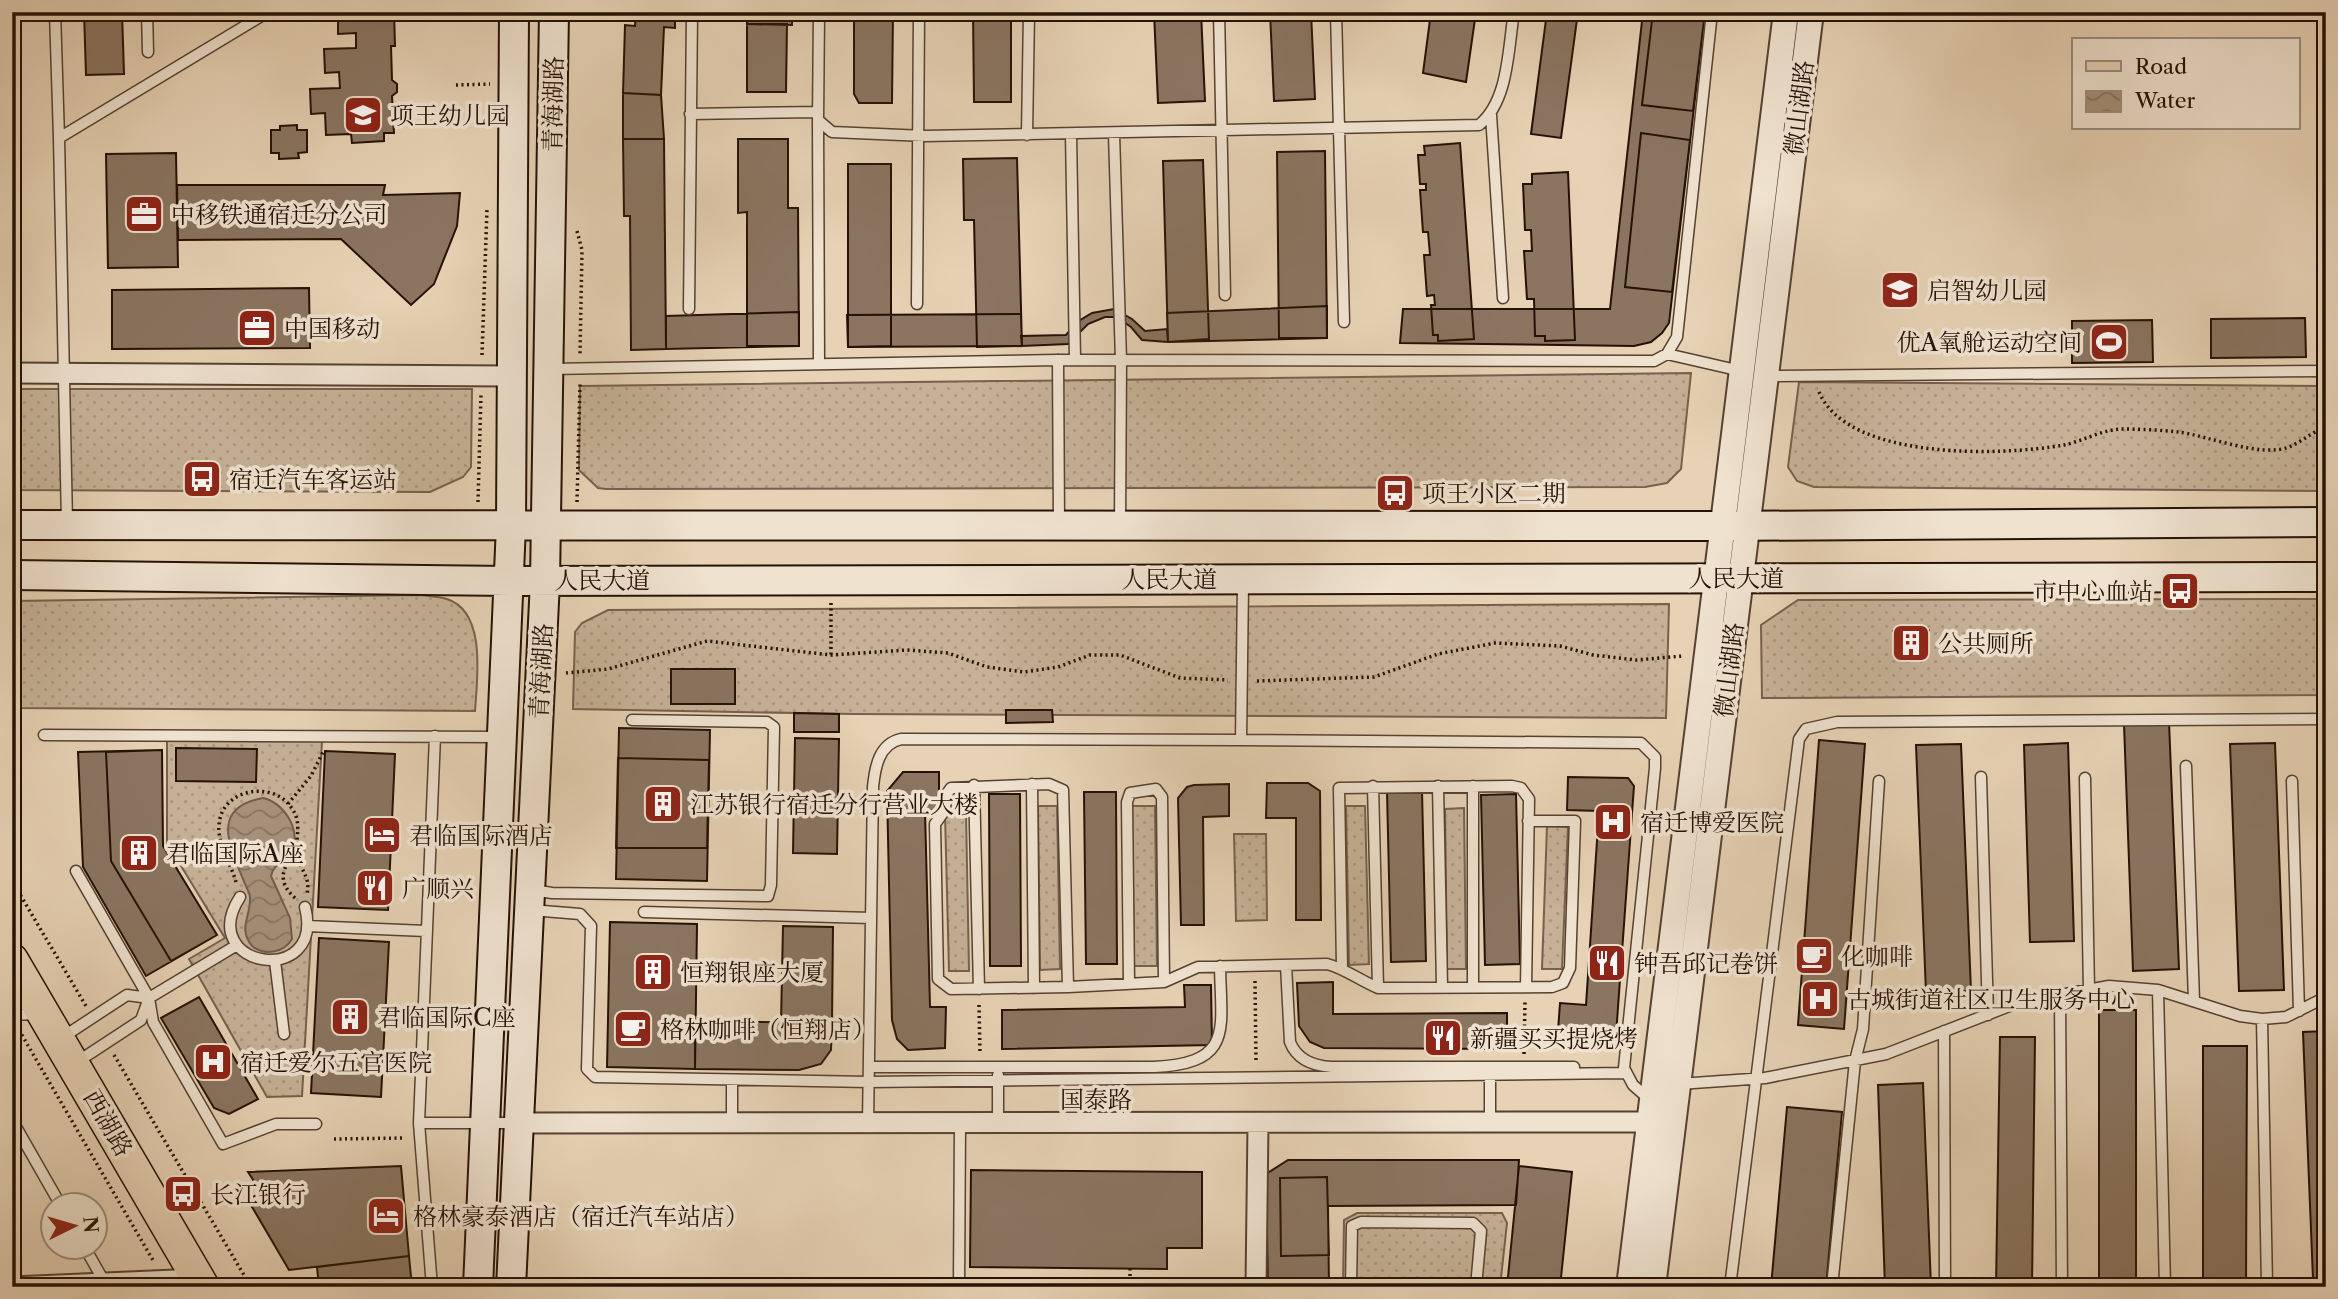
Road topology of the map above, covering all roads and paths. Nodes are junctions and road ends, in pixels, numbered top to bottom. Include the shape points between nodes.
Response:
1 (55, 12) edge
2 (147, 12) edge
3 (244, 12) edge
4 (268, 12) edge
5 (514, 12) edge
6 (554, 12) edge
7 (692, 12) edge
8 (819, 12) edge
9 (919, 12) edge
10 (1029, 12) edge
11 (1219, 12) edge
12 (1336, 12) edge
13 (1514, 12) edge
14 (1712, 12) edge
15 (1786, 12) edge
16 (1811, 12) edge
17 (244, 26) junction
18 (148, 52) dead end
19 (495, 84) dead end
20 (456, 85) dead end
21 (690, 114) junction
22 (1491, 115) junction
23 (817, 116) junction
24 (1341, 128) junction
25 (1222, 131) junction
26 (1071, 134) junction
27 (1114, 134) junction
28 (1027, 135) junction
29 (918, 136) junction
30 (59, 138) junction
31 (1225, 295) dead end
32 (1503, 298) dead end
33 (917, 304) dead end
34 (689, 309) dead end
35 (1344, 322) dead end
36 (1667, 354) junction
37 (1058, 360) junction
38 (1075, 360) junction
39 (1121, 360) junction
40 (819, 365) junction
41 (549, 369) junction
42 (1741, 371) junction
43 (2326, 371) edge
44 (12, 373) edge
45 (64, 373) junction
46 (1812, 375) junction
47 (514, 376) junction
48 (1766, 376) junction
49 (2326, 426) edge
50 (2326, 522) edge
51 (12, 525) edge
52 (66, 525) junction
53 (547, 525) junction
54 (1059, 525) junction
55 (1120, 525) junction
56 (511, 526) junction
57 (1734, 526) junction
58 (12, 575) edge
59 (2326, 577) edge
60 (1728, 578) junction
61 (1243, 579) junction
62 (545, 580) junction
63 (831, 580) junction
64 (509, 581) junction
65 (1706, 653) junction
66 (831, 655) junction
67 (563, 673) dead end
68 (1242, 680) junction
69 (2326, 719) edge
70 (632, 720) dead end
71 (44, 735) dead end
72 (331, 736) junction
73 (435, 736) junction
74 (502, 737) junction
75 (1241, 740) junction
76 (2186, 766) dead end
77 (1981, 777) dead end
78 (2085, 778) dead end
79 (1879, 781) dead end
80 (2292, 781) dead end
81 (1032, 784) junction
82 (974, 785) junction
83 (1373, 786) junction
84 (1438, 786) junction
85 (1473, 786) junction
86 (288, 804) junction
87 (1528, 821) junction
88 (297, 854) junction
89 (76, 872) dead end
90 (12, 881) edge
91 (240, 897) joint
92 (528, 900) junction
93 (304, 906) junction
94 (644, 912) dead end
95 (871, 918) junction
96 (307, 926) junction
97 (426, 930) junction
98 (237, 945) junction
99 (275, 961) junction
100 (1255, 965) junction
101 (1286, 965) junction
102 (1220, 966) junction
103 (1342, 968) junction
104 (15, 969) edge
105 (1164, 982) junction
106 (1129, 984) junction
107 (1474, 986) junction
108 (1068, 987) junction
109 (1443, 987) junction
110 (1526, 987) junction
111 (1034, 988) junction
112 (1378, 988) junction
113 (979, 989) junction
114 (2089, 990) junction
115 (2158, 990) junction
116 (2060, 995) junction
117 (2326, 997) edge
118 (149, 998) junction
119 (2194, 1001) junction
120 (2299, 1011) junction
121 (1989, 1014) junction
122 (12, 1017) edge
123 (92, 1017) junction
124 (2262, 1018) junction
125 (1944, 1031) junction
126 (284, 1034) dead end
127 (59, 1039) junction
128 (107, 1042) junction
129 (1855, 1061) junction
130 (1524, 1066) junction
131 (869, 1068) junction
132 (980, 1068) junction
133 (998, 1068) junction
134 (1490, 1070) junction
135 (1625, 1070) junction
136 (1256, 1077) junction
137 (1756, 1079) junction
138 (998, 1080) junction
139 (732, 1081) junction
140 (869, 1082) junction
141 (1679, 1084) junction
142 (1652, 1102) junction
143 (12, 1120) edge
144 (1490, 1122) junction
145 (1675, 1122) junction
146 (419, 1123) junction
147 (485, 1123) junction
148 (518, 1123) junction
149 (733, 1123) junction
150 (316, 1124) dead end
151 (868, 1124) junction
152 (960, 1124) junction
153 (998, 1124) junction
154 (1258, 1124) junction
155 (420, 1138) junction
156 (334, 1139) dead end
157 (52, 1190) edge
158 (92, 1260) edge
159 (1130, 1268) dead end
160 (166, 1280) junction
161 (105, 1283) junction
162 (200, 1283) edge
163 (1256, 1285) edge
164 (959, 1286) edge
165 (1118, 1286) edge
166 (12, 1287) edge
167 (251, 1287) edge
168 (432, 1287) edge
169 (478, 1287) edge
170 (511, 1287) edge
171 (1130, 1287) edge
172 (1351, 1287) edge
173 (1476, 1287) edge
174 (1629, 1287) edge
175 (1653, 1287) edge
176 (1730, 1287) edge
177 (1832, 1287) edge
178 (1945, 1287) edge
179 (2062, 1287) edge
180 (2165, 1287) edge
181 (2267, 1287) edge

1 - 30 lane
2 - 18 lane
3 - 17 lane
4 - 17 lane
5 - 47 main road, 青海湖路
6 - 41 main road, 青海湖路
7 - 21 lane
8 - 23 lane
9 - 29 lane
10 - 28 lane
11 - 25 lane
12 - 24 lane
13 - 22 lane via 1501,92
14 - 36 lane via 1677,337
15 - 42 street, 微山湖路
16 - 48 street, 微山湖路
17 - 30 lane
19 - 20 path
21 - 23 lane
21 - 34 lane
22 - 24 lane via 1479,125
22 - 32 lane
23 - 29 lane via 832,132
23 - 40 lane
24 - 25 lane
24 - 35 lane
25 - 27 lane
25 - 31 lane
26 - 27 lane
26 - 28 lane
26 - 38 lane
27 - 39 lane
28 - 29 lane
29 - 33 lane
30 - 45 lane
36 - 39 lane via 1654,361
36 - 42 lane
37 - 38 lane
37 - 40 lane
37 - 54 lane
38 - 39 lane
39 - 55 lane
40 - 41 lane
41 - 53 main road, 青海湖路
42 - 57 street, 微山湖路
43 - 46 lane
44 - 45 street
45 - 47 street
45 - 52 lane
46 - 48 lane
46 - 49 path via 1824,405 1837,418 1879,440 1917,446 2028,448 2066,444 2118,429 2178,432 2270,449 2288,447
47 - 56 main road, 青海湖路
48 - 57 street, 微山湖路
50 - 57 main road
51 - 52 main road
52 - 56 main road
53 - 54 main road
53 - 56 main road
53 - 62 main road, 青海湖路
54 - 55 main road
55 - 57 main road
56 - 64 main road, 青海湖路
57 - 60 street, 微山湖路
58 - 64 main road, 人民大道
59 - 60 main road, 人民大道
60 - 61 main road, 人民大道
60 - 65 street, 微山湖路
60 - 141 street, 微山湖路
61 - 63 main road, 人民大道
61 - 68 lane
62 - 63 main road, 人民大道
62 - 64 main road, 人民大道
62 - 92 main road, 青海湖路
63 - 66 path
64 - 74 main road, 青海湖路
65 - 68 path via 1636,660 1548,645 1495,643 1438,654 1374,677
65 - 142 street, 微山湖路
66 - 67 path via 707,640 608,669
66 - 68 path via 926,650 1024,672 1105,654 1141,661 1180,678
68 - 75 lane
69 - 137 lane via 1837,722 1806,729 1799,739
70 - 92 lane via 767,722 774,727 768,896 552,893
71 - 72 lane
72 - 73 lane
72 - 86 path via 311,776
73 - 74 lane
73 - 97 lane
74 - 147 main road, 青海湖路
75 - 95 lane via 892,741 875,768
75 - 135 lane via 1642,743 1651,750 1655,768
76 - 119 lane
77 - 121 lane
78 - 114 lane
79 - 129 lane via 1863,1029
80 - 120 lane
81 - 82 lane
81 - 108 lane via 1055,785 1065,794
81 - 111 lane
82 - 113 lane
82 - 113 lane via 951,788 945,810 935,821 938,979 951,989
83 - 84 lane
83 - 103 lane via 1343,786 1338,792
83 - 112 lane
84 - 85 lane
84 - 109 lane
85 - 87 lane via 1521,788 1529,799
85 - 107 lane
86 - 88 path via 298,822
86 - 91 path via 270,791 234,797 223,809 221,842
87 - 110 lane
87 - 110 lane via 1575,821 1567,977 1552,987
88 - 93 path via 308,877
88 - 93 path via 283,868 282,876 290,894
89 - 118 lane
90 - 123 path
91 - 98 lane via 231,920
92 - 139 lane via 580,914 591,926 590,1076
92 - 148 main road, 青海湖路
93 - 96 lane
94 - 95 lane
95 - 131 lane
96 - 97 lane
96 - 99 lane via 302,944
97 - 146 lane
98 - 99 lane via 257,960
98 - 118 lane
99 - 126 lane
100 - 101 lane
100 - 102 lane
100 - 136 path
101 - 103 lane
101 - 134 lane via 1290,1042 1294,1052 1311,1063
102 - 105 lane via 1198,967
102 - 133 lane via 1220,1038 1210,1052 1188,1064
103 - 112 lane
104 - 127 main road, 西湖路
105 - 106 lane
105 - 106 lane via 1163,797 1156,789 1138,789 1130,793 1127,802
106 - 108 lane
107 - 109 lane
107 - 110 lane
108 - 111 lane
109 - 112 lane
110 - 130 path
111 - 113 lane
113 - 132 path
114 - 115 lane via 2109,986
114 - 116 lane
115 - 119 lane
115 - 180 lane
116 - 121 lane
116 - 179 lane
117 - 120 lane
118 - 123 lane via 127,995
118 - 128 lane via 141,1020
118 - 150 lane via 153,1022 223,1144 276,1124
119 - 124 lane
120 - 124 lane
121 - 125 lane
122 - 127 lane
122 - 160 path
123 - 127 lane
124 - 181 lane
125 - 129 lane
125 - 178 lane
127 - 128 lane
127 - 162 main road, 西湖路
128 - 167 path
129 - 137 lane
129 - 177 lane
130 - 134 lane
130 - 135 lane
131 - 132 lane
131 - 140 lane
132 - 133 lane
133 - 138 lane
134 - 135 lane
134 - 136 lane
134 - 144 lane
135 - 142 lane via 1633,1085
136 - 138 lane
137 - 141 lane
137 - 176 lane
138 - 140 lane
138 - 153 lane
139 - 140 lane
139 - 149 lane
140 - 151 lane
141 - 142 lane
141 - 145 street, 微山湖路
142 - 144 street, 国泰路
142 - 145 street, 国泰路
142 - 174 street, 微山湖路
143 - 157 lane
144 - 154 street, 国泰路
145 - 175 street, 微山湖路
146 - 147 lane
146 - 155 lane
147 - 148 lane
147 - 169 main road, 青海湖路
148 - 149 street, 国泰路
148 - 170 main road, 青海湖路
149 - 151 street, 国泰路
151 - 152 street, 国泰路
152 - 153 street, 国泰路
152 - 164 lane
153 - 154 street, 国泰路
154 - 163 street
155 - 156 path
155 - 168 lane
158 - 161 lane
159 - 171 path, bridge
160 - 161 street
160 - 162 street
161 - 166 street
163 - 165 lane
164 - 165 lane
172 - 173 lane via 1352,1226 1361,1222 1473,1223 1481,1231

